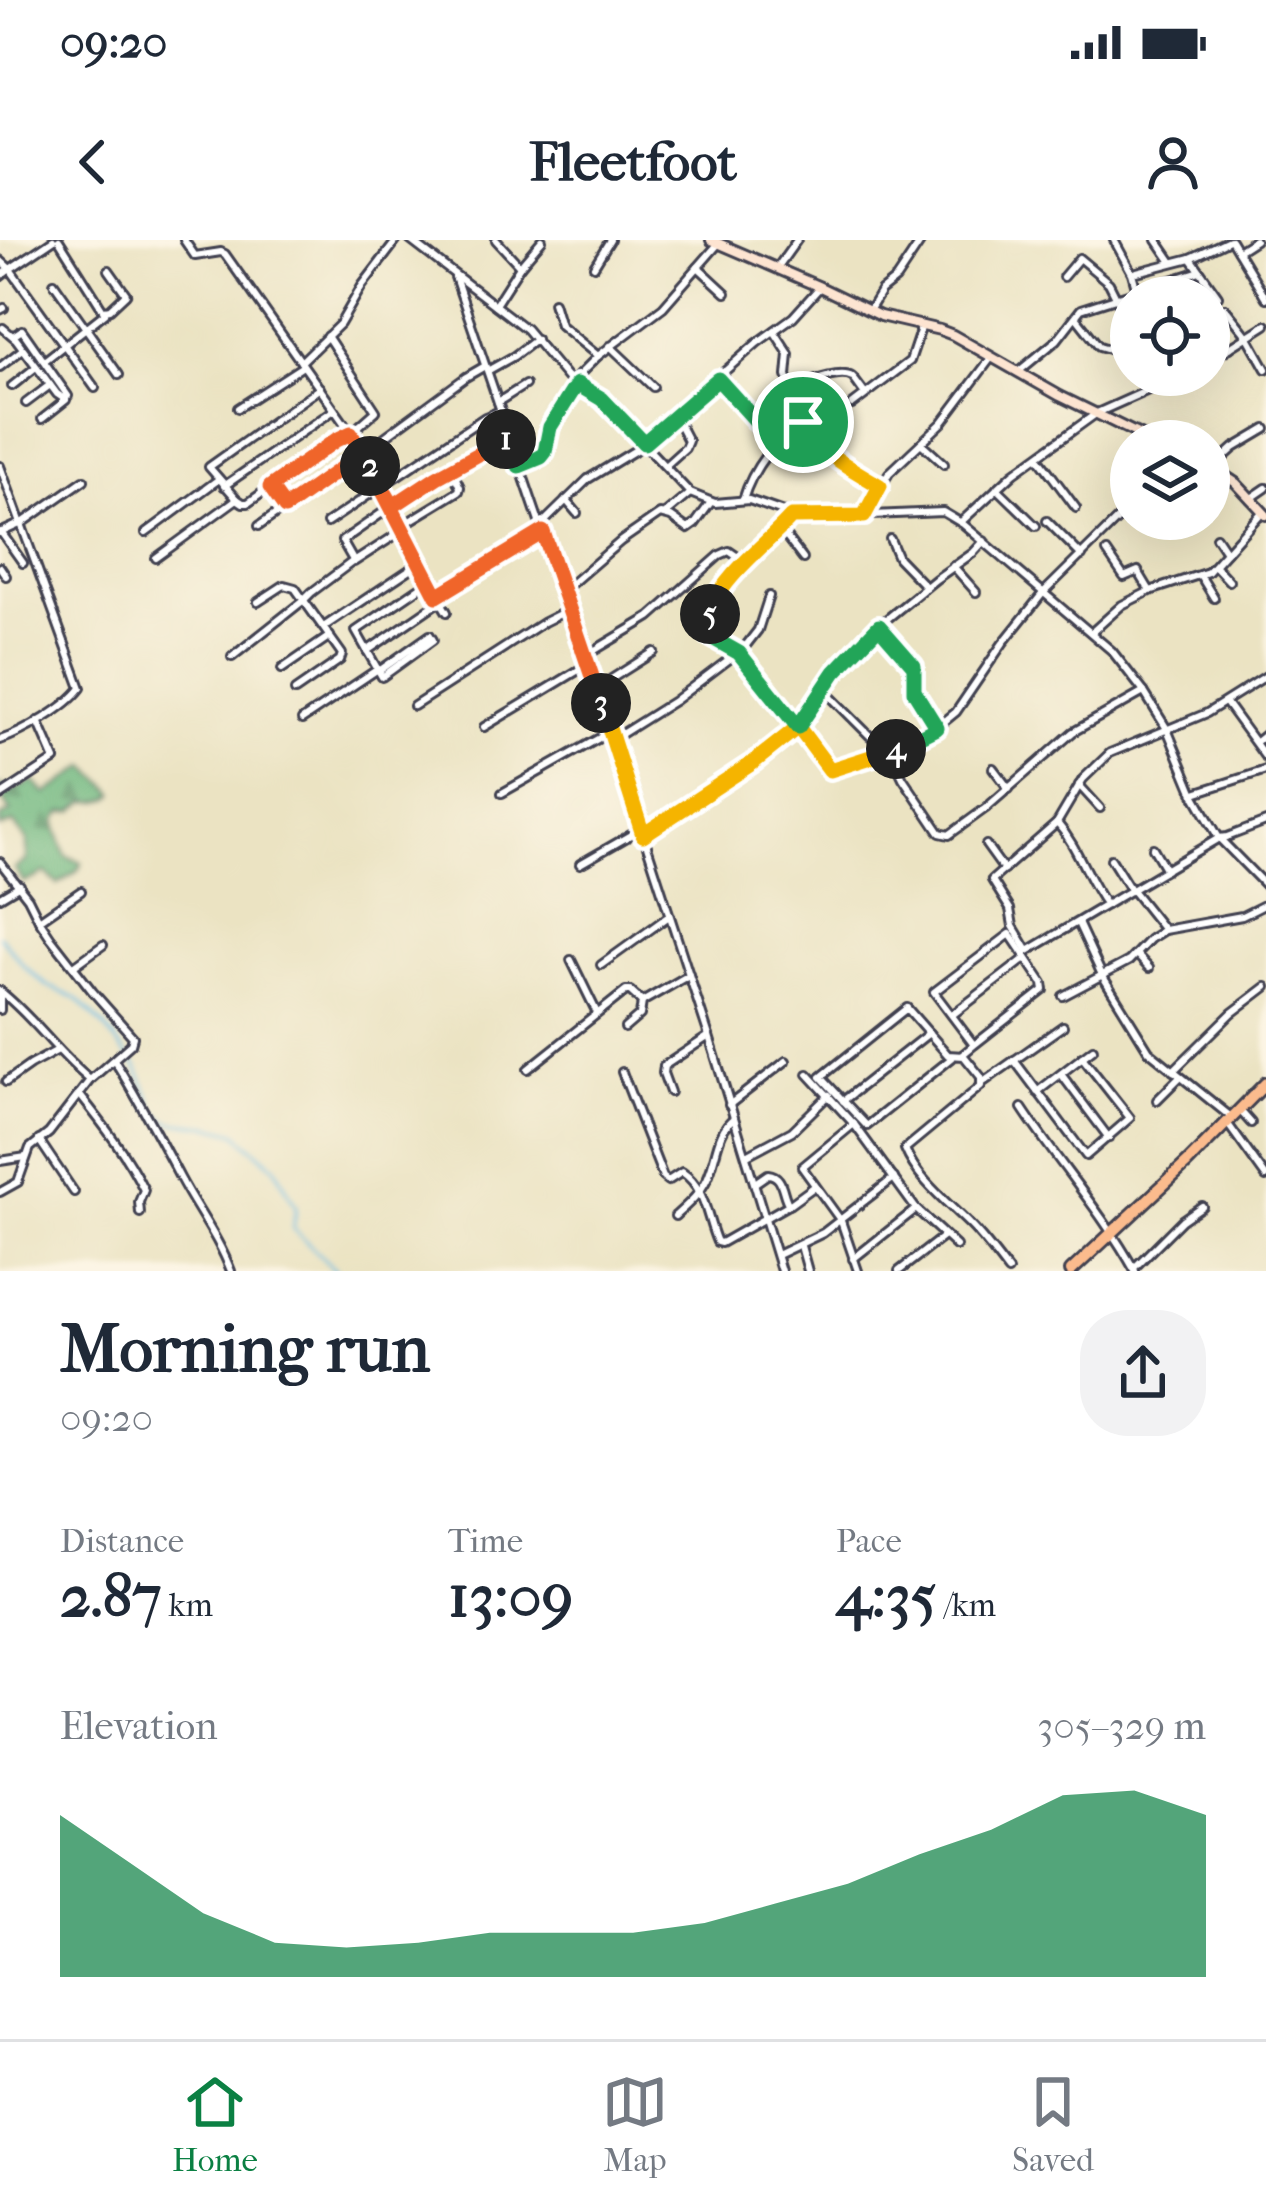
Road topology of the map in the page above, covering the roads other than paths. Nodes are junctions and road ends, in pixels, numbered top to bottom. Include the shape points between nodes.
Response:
1 (56, 240) edge
2 (184, 240) edge
3 (397, 240) edge
4 (410, 240) edge
5 (496, 240) edge
6 (542, 240) edge
7 (610, 240) edge
8 (797, 240) edge
9 (922, 240) edge
10 (1114, 240) edge
11 (1157, 240) edge
12 (1230, 240) edge
13 (1255, 240) edge
14 (715, 241) edge
15 (1214, 243) edge
16 (1237, 252) junction
17 (1191, 258) junction
18 (0, 260) edge
19 (1172, 262) junction
20 (520, 266) junction
21 (594, 266) dead end
22 (698, 267) junction
23 (777, 268) junction
24 (10, 269) junction
25 (110, 270) dead end
26 (1200, 271) junction
27 (1137, 272) dead end
28 (454, 274) junction
29 (1133, 276) edge
30 (1184, 276) edge
31 (1204, 276) edge
32 (0, 277) edge
33 (1064, 277) dead end
34 (54, 283) dead end
35 (1110, 285) edge
36 (820, 287) junction
37 (726, 293) dead end
38 (1266, 298) edge
39 (1110, 300) edge
40 (553, 302) dead end
41 (494, 306) junction
42 (105, 310) junction
43 (869, 311) junction
44 (1230, 314) edge
45 (1076, 317) junction
46 (922, 325) junction
47 (1266, 325) edge
48 (1, 327) edge
49 (86, 329) junction
50 (773, 331) junction
51 (13, 336) junction
52 (327, 337) junction
53 (1248, 337) junction
54 (536, 340) junction
55 (64, 345) junction
56 (610, 346) junction
57 (1230, 348) edge
58 (1109, 349) dead end
59 (23, 350) junction
60 (598, 356) junction
61 (991, 358) junction
62 (44, 361) junction
63 (302, 364) junction
64 (0, 367) edge
65 (36, 367) junction
66 (486, 368) junction
67 (1266, 369) edge
68 (1018, 372) junction
69 (118, 375) dead end
70 (718, 379) junction
71 (575, 383) junction
72 (50, 385) junction
73 (525, 385) dead end
74 (11, 386) dead end
75 (653, 387) dead end
76 (95, 388) dead end
77 (320, 388) junction
78 (790, 389) junction
79 (865, 394) junction
80 (68, 396) dead end
81 (1135, 396) edge
82 (26, 403) dead end
83 (852, 405) dead end
84 (499, 406) junction
85 (238, 408) dead end
86 (334, 410) junction
87 (1097, 413) junction
88 (675, 416) junction
89 (42, 419) dead end
90 (1111, 420) edge
91 (803, 422) junction
92 (1266, 429) edge
93 (351, 433) junction
94 (509, 437) junction
95 (921, 442) junction
96 (644, 443) junction
97 (776, 443) junction
98 (1230, 451) edge
99 (364, 452) junction
100 (1038, 457) junction
101 (944, 464) dead end
102 (0, 466) edge
103 (519, 466) junction
104 (665, 466) junction
105 (452, 470) junction
106 (1230, 478) edge
107 (84, 480) dead end
108 (222, 483) junction
109 (880, 486) junction
110 (270, 487) junction
111 (380, 487) junction
112 (997, 488) junction
113 (1266, 488) edge
114 (690, 493) junction
115 (237, 499) junction
116 (1250, 499) junction
117 (566, 500) junction
118 (743, 500) junction
119 (711, 502) junction
120 (393, 506) junction
121 (285, 508) junction
122 (1076, 508) dead end
123 (578, 513) dead end
124 (1264, 513) edge
125 (664, 514) junction
126 (864, 516) junction
127 (791, 517) junction
128 (1046, 521) dead end
129 (19, 522) junction
130 (961, 522) junction
131 (327, 523) dead end
132 (259, 526) dead end
133 (1036, 526) dead end
134 (404, 527) junction
135 (1110, 527) edge
136 (542, 528) junction
137 (780, 530) junction
138 (0, 532) edge
139 (146, 533) dead end
140 (890, 539) dead end
141 (1218, 540) edge
142 (984, 541) junction
143 (1107, 552) dead end
144 (1226, 552) junction
145 (1082, 556) junction
146 (156, 558) dead end
147 (802, 559) dead end
148 (352, 562) junction
149 (422, 562) junction
150 (23, 563) dead end
151 (746, 563) junction
152 (953, 566) junction
153 (1214, 566) junction
154 (0, 567) edge
155 (1201, 575) junction
156 (6, 576) dead end
157 (1229, 581) dead end
158 (428, 582) junction
159 (926, 586) junction
160 (563, 591) junction
161 (1150, 591) junction
162 (976, 592) dead end
163 (1043, 593) junction
164 (770, 596) dead end
165 (439, 598) junction
166 (1214, 598) dead end
167 (304, 600) junction
168 (258, 602) dead end
169 (568, 610) junction
170 (447, 612) dead end
171 (879, 626) junction
172 (324, 627) junction
173 (1092, 632) junction
174 (330, 636) junction
175 (367, 651) junction
176 (654, 652) dead end
177 (739, 653) junction
178 (232, 657) dead end
179 (586, 660) junction
180 (282, 669) dead end
181 (378, 670) junction
182 (1266, 676) edge
183 (597, 688) junction
184 (824, 690) junction
185 (295, 691) dead end
186 (1144, 692) junction
187 (1226, 703) junction
188 (414, 706) dead end
189 (302, 720) dead end
190 (38, 721) junction
191 (484, 727) dead end
192 (798, 727) junction
193 (937, 728) junction
194 (1167, 729) junction
195 (1266, 734) edge
196 (611, 736) junction
197 (870, 736) dead end
198 (0, 740) edge
199 (1256, 742) junction
200 (890, 752) junction
201 (1266, 758) edge
202 (993, 768) dead end
203 (1266, 770) edge
204 (1079, 785) junction
205 (1009, 789) junction
206 (502, 793) dead end
207 (1194, 794) junction
208 (0, 796) edge
209 (1100, 808) dead end
210 (1266, 822) edge
211 (1057, 824) junction
212 (642, 832) junction
213 (1219, 838) junction
214 (986, 845) dead end
215 (1153, 848) dead end
216 (1111, 859) dead end
217 (0, 862) edge
218 (580, 864) dead end
219 (1004, 870) junction
220 (1166, 870) junction
221 (20, 885) junction
222 (1266, 886) edge
223 (1132, 890) junction
224 (81, 891) dead end
225 (0, 897) edge
226 (1266, 904) edge
227 (1106, 905) junction
228 (669, 916) junction
229 (39, 920) junction
230 (1078, 923) junction
231 (1164, 930) junction
232 (103, 945) dead end
233 (1136, 954) junction
234 (1026, 958) junction
235 (571, 959) dead end
236 (601, 965) dead end
237 (74, 966) junction
238 (1149, 968) dead end
239 (688, 975) junction
240 (1102, 975) junction
241 (1266, 987) edge
242 (0, 991) edge
243 (1064, 996) dead end
244 (642, 1002) junction
245 (0, 1010) edge
246 (597, 1013) junction
247 (951, 1016) junction
248 (1063, 1026) dead end
249 (625, 1028) dead end
250 (929, 1033) junction
251 (710, 1036) junction
252 (974, 1045) junction
253 (1093, 1049) dead end
254 (58, 1051) junction
255 (962, 1055) junction
256 (1082, 1057) junction
257 (952, 1058) junction
258 (114, 1060) junction
259 (1014, 1060) junction
260 (785, 1061) dead end
261 (527, 1069) dead end
262 (622, 1072) dead end
263 (808, 1074) dead end
264 (1061, 1074) junction
265 (1177, 1074) junction
266 (90, 1080) junction
267 (6, 1082) dead end
268 (982, 1083) junction
269 (1266, 1083) edge
270 (670, 1092) dead end
271 (1037, 1093) junction
272 (1266, 1093) edge
273 (79, 1094) junction
274 (829, 1095) junction
275 (1157, 1100) dead end
276 (843, 1101) junction
277 (729, 1105) junction
278 (1022, 1108) dead end
279 (1241, 1116) junction
280 (734, 1118) junction
281 (854, 1124) junction
282 (1109, 1138) junction
283 (39, 1140) junction
284 (747, 1155) junction
285 (26, 1157) junction
286 (0, 1161) edge
287 (1266, 1177) edge
288 (894, 1178) junction
289 (754, 1183) junction
290 (815, 1186) junction
291 (700, 1190) junction
292 (0, 1192) edge
293 (74, 1192) dead end
294 (788, 1204) junction
295 (1202, 1206) dead end
296 (916, 1209) junction
297 (140, 1214) dead end
298 (675, 1216) dead end
299 (766, 1217) junction
300 (841, 1221) junction
301 (1113, 1234) junction
302 (944, 1236) junction
303 (801, 1246) junction
304 (956, 1246) dead end
305 (776, 1256) junction
306 (853, 1258) junction
307 (1134, 1270) edge
308 (230, 1271) edge
309 (782, 1271) edge
310 (808, 1271) edge
311 (858, 1271) edge
312 (899, 1271) edge
313 (1008, 1271) edge
314 (1071, 1271) edge

1 - 24 street
1 - 42 street
2 - 63 street via 195,256 225,254
3 - 52 street
4 - 28 street
5 - 20 street
6 - 20 street
7 - 21 street
8 - 23 street
9 - 43 street
10 - 29 street
11 - 19 street
12 - 15 street
12 - 16 street
13 - 16 street
14 - 22 street
14 - 23 main road
15 - 17 street
16 - 38 street
17 - 19 street
17 - 26 street
18 - 24 street
19 - 27 street
20 - 41 street
22 - 37 street
22 - 56 street via 663,307
23 - 36 main road
24 - 32 street
24 - 55 street
25 - 42 street via 126,294
26 - 30 street
26 - 31 street
28 - 41 street
28 - 66 street
33 - 35 street via 1079,258
34 - 49 street
36 - 43 main road
36 - 50 street
39 - 45 street
40 - 60 street via 560,325
41 - 54 street
42 - 49 street
43 - 46 main road
44 - 53 street
45 - 58 street
45 - 68 street
46 - 61 main road
46 - 79 street via 910,361
47 - 53 street
48 - 51 street
49 - 55 street
49 - 69 street
50 - 70 street
50 - 78 street via 789,354
51 - 59 street
51 - 62 street via 22,329
52 - 63 street
52 - 93 street via 376,411
53 - 57 street
53 - 67 street
54 - 66 street
54 - 71 street
55 - 62 street
55 - 76 street
56 - 60 street
56 - 75 street
59 - 64 street
59 - 65 street
60 - 71 street
61 - 68 main road
61 - 95 street
62 - 80 street
63 - 77 street
63 - 85 street
65 - 72 street
65 - 74 street
66 - 84 street
66 - 99 street
68 - 87 main road
70 - 88 street
70 - 97 street
71 - 96 street
71 - 103 street via 545,452
72 - 82 street
72 - 89 street via 67,400
73 - 84 street
77 - 86 street
77 - 108 street via 209,466
78 - 79 street via 847,375
78 - 91 street
79 - 83 street
81 - 87 street
84 - 94 street
84 - 111 street
86 - 93 street
86 - 108 street
87 - 90 main road
87 - 100 street
88 - 96 street
88 - 104 street via 688,441
91 - 97 street
91 - 109 street via 830,454
92 - 98 street
93 - 99 street
93 - 110 street
94 - 103 street
94 - 105 street
95 - 101 street
95 - 109 street
96 - 104 street
96 - 117 street
97 - 118 street
99 - 111 street
99 - 121 street
100 - 112 street
100 - 122 street
102 - 129 street
103 - 136 street
104 - 114 street
105 - 120 street
105 - 134 street via 459,491
106 - 116 main road
107 - 129 street
108 - 115 street
108 - 139 street
109 - 126 street
110 - 115 street via 244,504
110 - 121 street
111 - 120 street
111 - 131 street
112 - 130 street
112 - 133 street
113 - 116 street
114 - 119 street
114 - 125 street
115 - 146 street
116 - 124 main road
117 - 123 street
117 - 136 street
118 - 119 street
118 - 127 street
119 - 125 street via 688,530
120 - 134 street
120 - 148 street via 342,541
121 - 132 street
124 - 144 street
125 - 160 street
126 - 127 street
126 - 130 street via 944,512
127 - 137 street
128 - 145 street
129 - 138 street
129 - 190 street via 81,688
130 - 142 street
134 - 148 street
134 - 149 street
135 - 145 street
136 - 160 street
136 - 165 street
137 - 147 street
137 - 151 street
138 - 150 street
140 - 159 street
141 - 144 street
142 - 152 street
142 - 163 street
143 - 161 street via 1124,577 1138,571
144 - 153 street
145 - 163 street
148 - 167 street
149 - 158 street
149 - 172 street
151 - 177 street via 712,602 708,630
151 - 179 street via 729,551 720,555
152 - 159 street
152 - 162 street
153 - 155 street
153 - 157 street
154 - 156 street
155 - 161 street
155 - 166 street
158 - 165 street
158 - 175 street via 356,631
159 - 171 street
160 - 169 street
161 - 173 street
163 - 173 street
163 - 193 street
164 - 177 street
165 - 170 street
165 - 175 street
167 - 168 street via 284,585
167 - 172 street
167 - 178 street
169 - 179 street
169 - 188 street
171 - 184 street
171 - 193 street via 914,666 914,691
172 - 174 street
173 - 186 street
174 - 180 street
174 - 185 street via 342,658
175 - 181 street
176 - 183 street
177 - 192 street
177 - 196 street
179 - 183 street
179 - 191 street
181 - 181 street via 382,677 434,640 430,635
181 - 189 street
182 - 187 street
183 - 196 street
184 - 192 street
184 - 197 street
186 - 194 street
186 - 205 street via 1073,732
187 - 194 street
187 - 199 street
190 - 198 street
190 - 208 street via 56,760
192 - 200 street via 830,770
192 - 212 street
193 - 200 street
194 - 204 street via 1110,753
194 - 207 street
195 - 199 street
196 - 206 street
196 - 212 street
199 - 201 street
200 - 205 street via 946,836
202 - 205 street
203 - 207 street
204 - 209 street
204 - 211 street
207 - 213 street
210 - 213 street
211 - 219 street
211 - 227 street
212 - 218 street
212 - 228 street
213 - 220 street
213 - 222 street
214 - 219 street
215 - 220 street
216 - 223 street
217 - 221 street
219 - 230 street via 992,880 1028,951
220 - 223 street
221 - 225 street
221 - 229 street
223 - 227 street
223 - 231 street
224 - 229 street
226 - 231 street
227 - 230 street
228 - 236 street
228 - 239 street
229 - 237 street
230 - 240 street
231 - 233 street
232 - 237 street
233 - 238 street
233 - 240 street
234 - 247 street
234 - 247 street via 1008,934 935,990
234 - 252 street via 1044,990
235 - 246 street
237 - 258 street via 132,1033
239 - 244 street
239 - 251 street
240 - 243 street
240 - 265 street via 1149,1051
241 - 265 street
242 - 245 street
242 - 254 street
244 - 246 street via 628,990
244 - 249 street
246 - 261 street
247 - 252 street
248 - 259 street
250 - 257 street
250 - 276 street
250 - 276 street via 910,1009 901,1011 824,1074
251 - 270 street via 664,1066
251 - 277 street
252 - 255 street
253 - 256 street
254 - 266 street
254 - 267 street
255 - 257 street
255 - 268 street
256 - 264 street
256 - 282 street via 1130,1118
257 - 276 street via 871,1125
258 - 266 street
258 - 308 street
259 - 268 street
259 - 271 street
260 - 277 street
262 - 291 street via 663,1178 685,1172
263 - 274 street
264 - 271 street
264 - 282 street
265 - 275 street
265 - 279 street
266 - 273 street
268 - 313 street via 905,1149
269 - 279 main road
271 - 282 street via 1084,1156
272 - 279 main road
273 - 283 street
273 - 297 street via 139,1180
274 - 281 street
274 - 284 street via 792,1131
277 - 280 street
278 - 301 street
279 - 287 street
279 - 301 main road
280 - 284 street
280 - 291 street
281 - 288 street
281 - 290 street via 803,1165
283 - 285 street
283 - 293 street
284 - 289 street
285 - 286 street
285 - 292 street via 18,1182
288 - 296 street
288 - 300 street
289 - 294 street via 775,1175
289 - 299 street
290 - 294 street
290 - 300 street
291 - 298 street
291 - 299 street via 718,1243
294 - 299 street
295 - 307 street
296 - 302 street
296 - 306 street
299 - 305 street
300 - 303 street
300 - 306 street
301 - 307 street
301 - 314 main road
302 - 304 street
302 - 312 street
303 - 305 street
303 - 310 street
305 - 309 street
306 - 311 street

